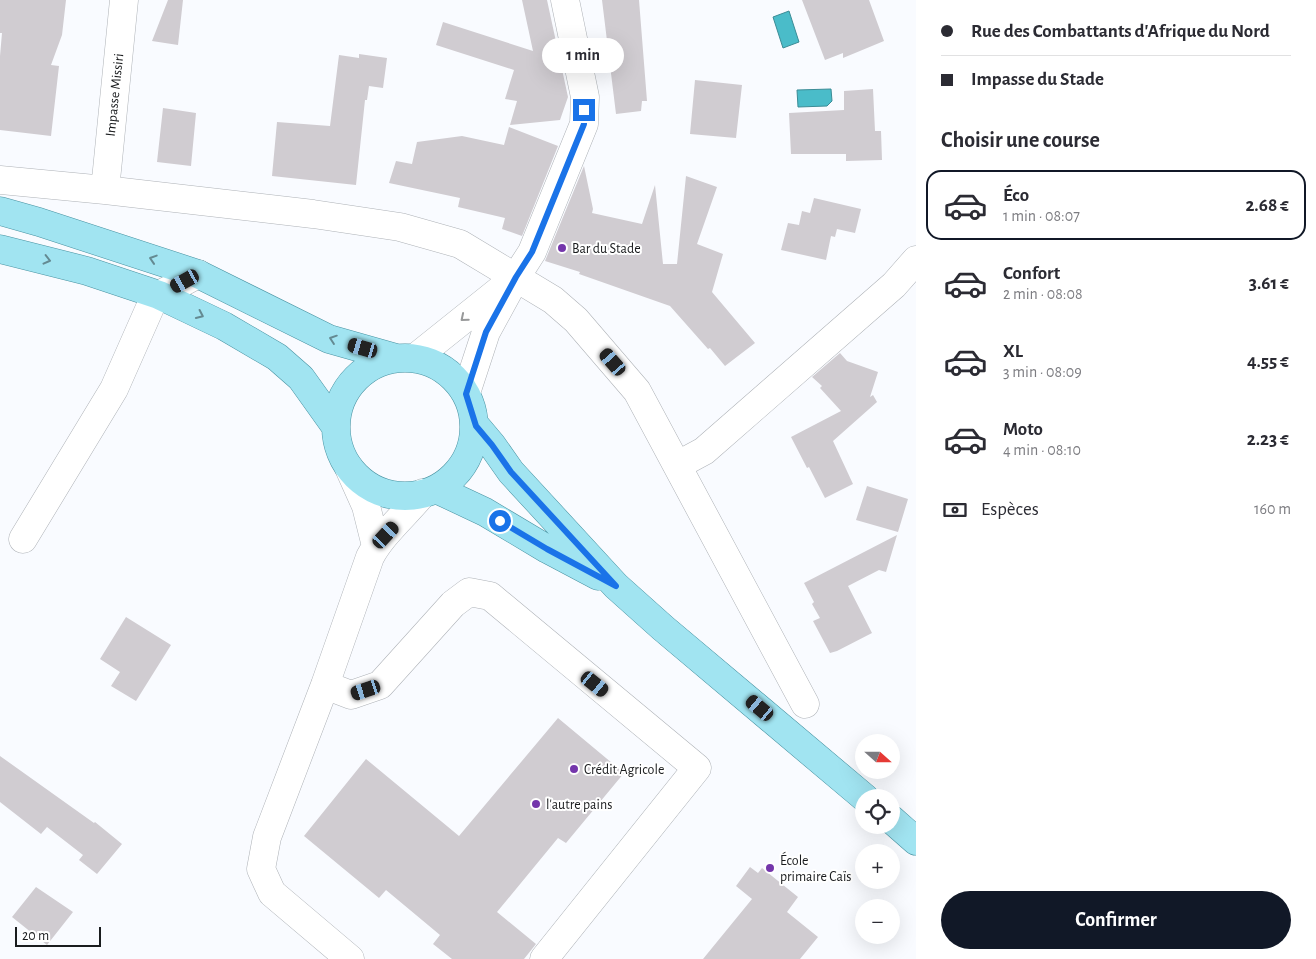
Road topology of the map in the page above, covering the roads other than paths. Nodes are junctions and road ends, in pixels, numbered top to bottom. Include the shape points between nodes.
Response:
1 (124, 0) edge
2 (565, 0) edge
3 (0, 180) edge
4 (105, 190) junction
5 (0, 211) edge
6 (0, 249) edge
7 (916, 260) edge
8 (198, 274) junction
9 (516, 277) junction
10 (159, 295) junction
11 (406, 358) junction
12 (466, 394) junction
13 (476, 426) junction
14 (336, 427) junction
15 (678, 465) junction
16 (349, 468) junction
17 (430, 491) junction
18 (23, 539) dead end
19 (376, 546) junction
20 (616, 586) junction
21 (325, 685) junction
22 (806, 704) dead end
23 (855, 790) edge
24 (900, 827) edge
25 (916, 840) edge
26 (349, 959) edge
27 (544, 959) edge

1 - 4 street, Impasse Missiri
2 - 9 street via 585,97 584,124 532,252
3 - 4 street
4 - 9 street via 400,227 460,244
8 -> 5 main road
6 -> 10 main road via 87,271
7 - 15 street via 894,285 704,451
8 - 10 street
11 -> 8 main road via 329,339
9 -> 11 street
9 - 12 street via 486,332
9 - 15 street via 553,300 576,320 637,390
10 -> 14 main road via 224,326 277,357 301,378
10 - 18 street via 152,302 114,389
11 - 12 main road via 446,371
11 - 14 main road via 376,364 363,372 341,401
12 - 13 main road
13 - 17 main road via 461,468 449,481
13 - 20 main road via 511,472
14 - 16 main road via 339,447
15 - 22 street
16 - 17 main road via 372,488 391,495 412,496
16 - 19 street via 366,506
17 - 19 street
17 - 20 main road via 485,512
19 - 21 street
20 - 23 main road
21 - 26 street via 267,838 261,869 272,892
21 - 27 street via 351,695 380,685 452,604 469,592 490,596 697,768
24 - 25 main road

